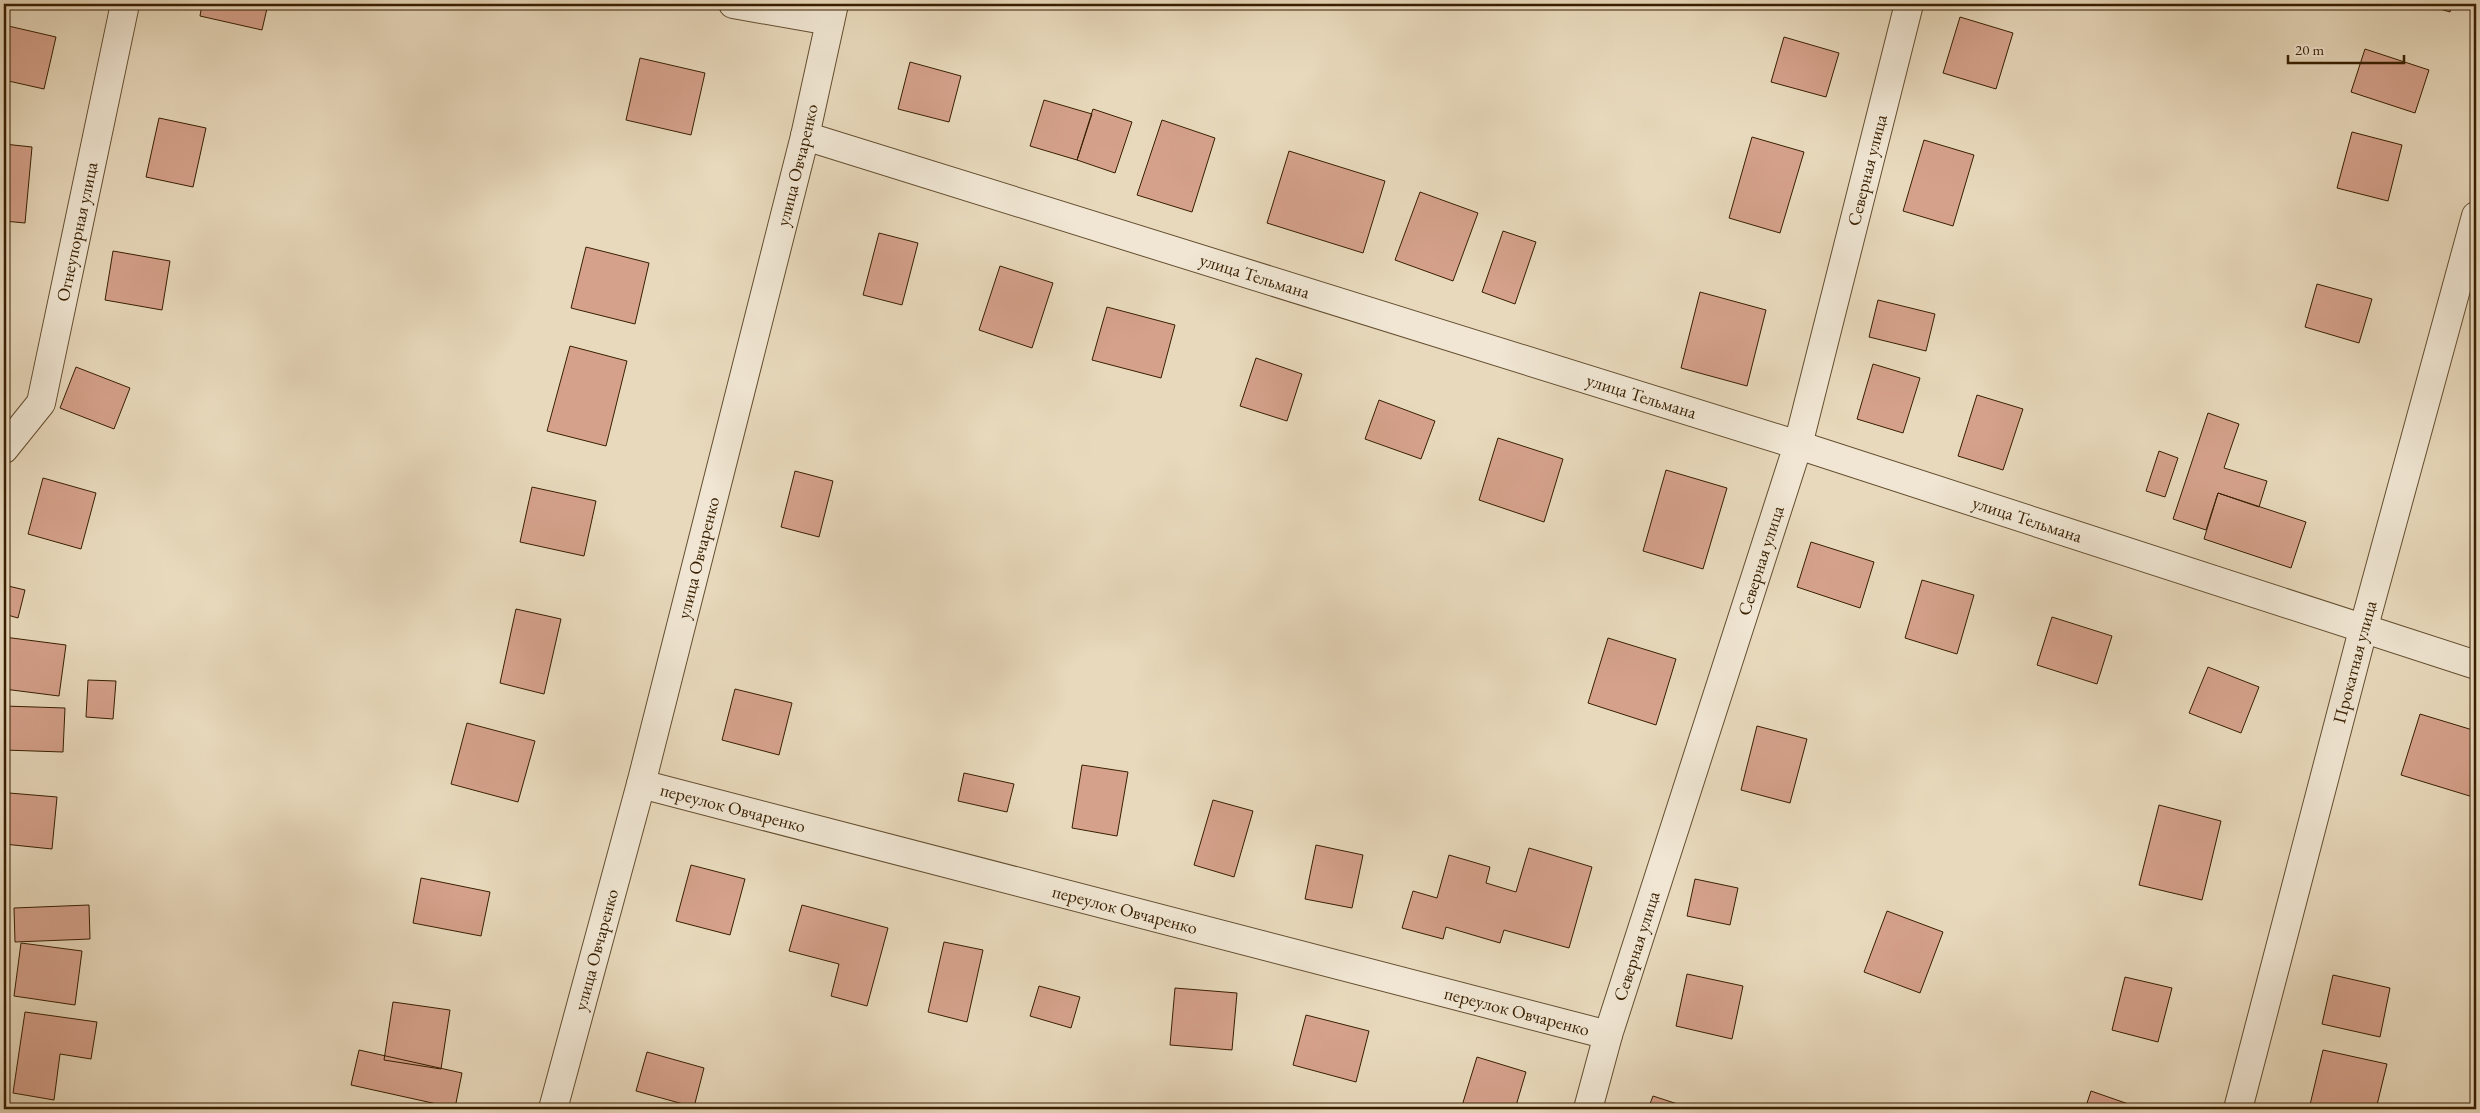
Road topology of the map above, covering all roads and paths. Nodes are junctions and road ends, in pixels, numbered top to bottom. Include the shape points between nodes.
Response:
1 (125, 4) edge
2 (733, 4) edge
3 (1909, 4) edge
4 (832, 12) edge
5 (805, 136) junction
6 (2476, 216) edge
7 (1798, 445) junction
8 (4, 449) edge
9 (2363, 630) junction
10 (2476, 665) edge
11 (642, 784) junction
12 (1608, 1035) junction
13 (553, 1109) edge
14 (1588, 1109) edge
15 (2238, 1109) edge

1 - 8 street, Огнеупорная улица via 41,403
2 - 4 street
3 - 7 street, Северная улица
4 - 5 street, улица Овчаренко
5 - 7 street, улица Тельмана
5 - 11 street, улица Овчаренко
6 - 9 street, Прокатная улица
7 - 9 street, улица Тельмана
7 - 12 street, Северная улица
9 - 10 street, улица Тельмана
9 - 15 street, Прокатная улица
11 - 12 street, переулок Овчаренко
11 - 13 street, улица Овчаренко
12 - 14 street, Северная улица

